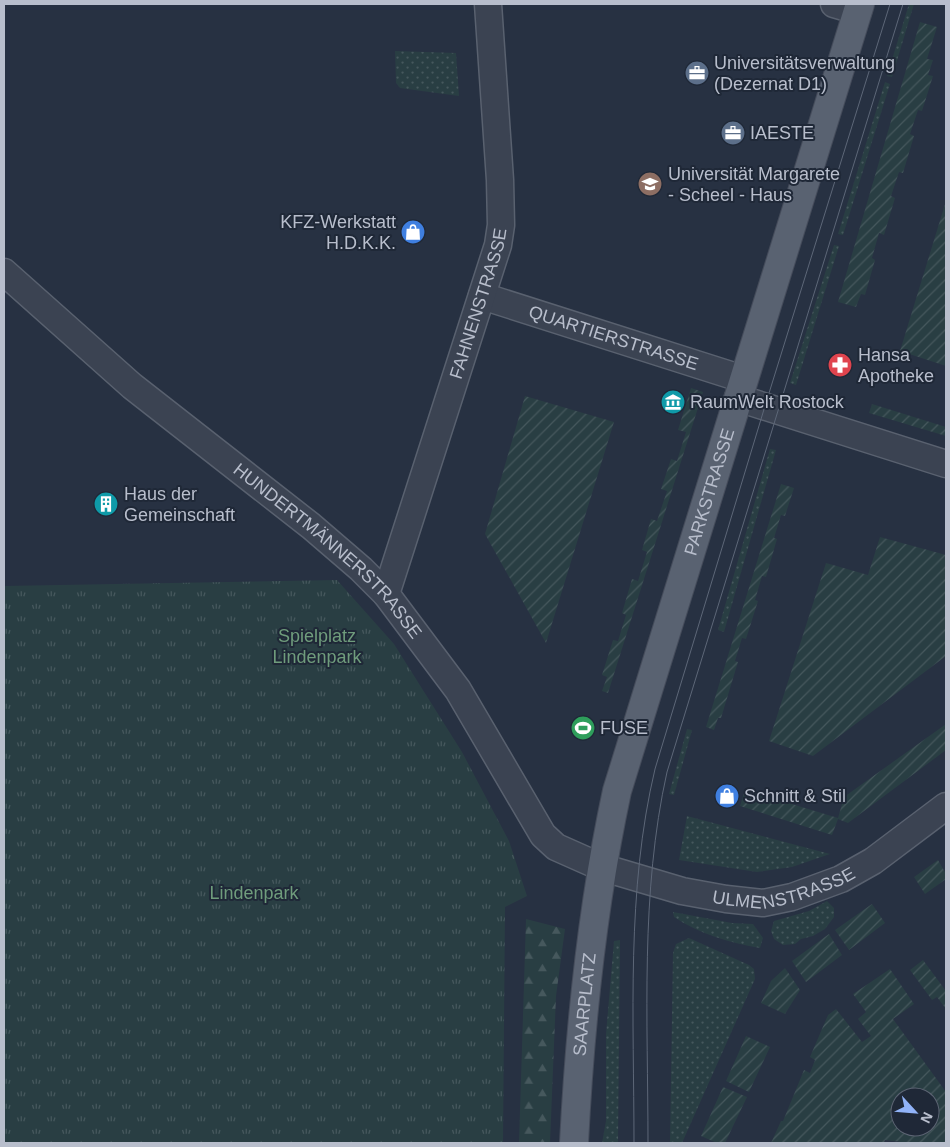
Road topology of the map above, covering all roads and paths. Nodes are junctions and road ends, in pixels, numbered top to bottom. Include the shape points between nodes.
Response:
1 (488, 4) edge
2 (851, 6) edge
3 (4, 272) edge
4 (482, 296) junction
5 (741, 388) junction
6 (946, 464) edge
7 (386, 594) junction
8 (946, 806) edge
9 (601, 867) junction
10 (574, 1143) edge

1 - 4 street, FAHNENSTRASSE via 501,226
2 - 5 main road, PARKSTRASSE
3 - 7 street, HUNDERTMÄNNERSTRASSE via 132,386 311,526
4 - 5 street, QUARTIERSTRASSE
4 - 7 street, FAHNENSTRASSE
5 - 6 street, QUARTIERSTRASSE
5 - 9 main road, PARKSTRASSE via 619,786
7 - 9 street, HUNDERTMÄNNERSTRASSE via 458,690 543,836 556,847
8 - 9 street, ULMENSTRASSE via 873,861 841,879 792,897 763,903 682,891
9 - 10 main road, SAARPLATZ via 585,989

